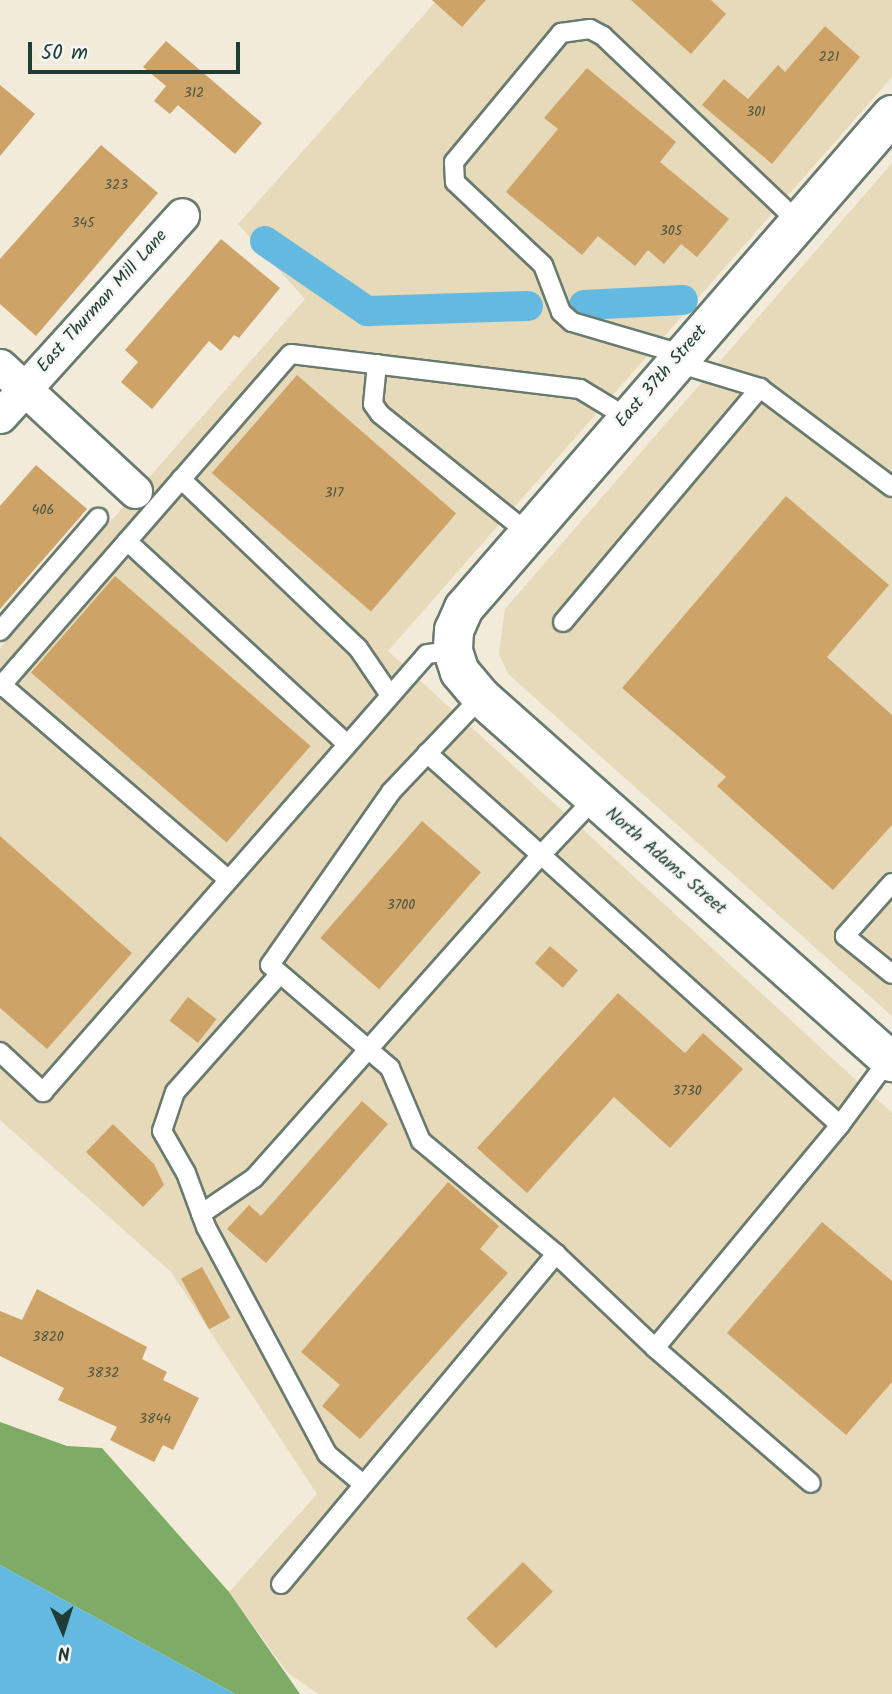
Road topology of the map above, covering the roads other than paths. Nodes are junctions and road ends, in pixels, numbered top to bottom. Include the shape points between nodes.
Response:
1 (892, 115) edge
2 (182, 215) dead end
3 (798, 222) junction
4 (678, 358) junction
5 (377, 364) junction
6 (0, 366) edge
7 (760, 388) junction
8 (24, 389) junction
9 (0, 416) edge
10 (626, 417) junction
11 (181, 480) junction
12 (892, 487) edge
13 (135, 491) dead end
14 (98, 518) dead end
15 (527, 532) junction
16 (127, 541) junction
17 (563, 622) dead end
18 (0, 631) edge
19 (453, 651) junction
20 (1, 686) edge
21 (390, 695) junction
22 (481, 697) junction
23 (347, 744) junction
24 (428, 753) junction
25 (594, 799) junction
26 (541, 855) junction
27 (229, 880) junction
28 (892, 883) edge
29 (892, 974) edge
30 (278, 976) junction
31 (368, 1049) junction
32 (0, 1052) edge
33 (891, 1059) edge
34 (840, 1125) junction
35 (201, 1214) junction
36 (556, 1254) junction
37 (655, 1348) junction
38 (811, 1483) dead end
39 (363, 1484) junction
40 (281, 1584) dead end

1 - 3 street, East 37th Street
2 - 8 street, East Thurman Mill Lane
3 - 4 street, East 37th Street
3 - 4 lane via 603,36 590,29 561,33 454,162 455,182 543,265 561,312 572,322
4 - 7 lane
4 - 10 street, East 37th Street
5 - 10 lane via 580,390
5 - 11 lane via 291,354
5 - 15 lane via 373,404 380,414
6 - 8 street
7 - 12 lane
7 - 17 lane
8 - 9 street, East Thurman Mill Lane
8 - 13 street
10 - 15 street, East 37th Street
11 - 16 lane
11 - 21 lane via 358,649
14 - 18 lane
15 - 19 street, East 37th Street via 464,608 454,630
16 - 20 lane
16 - 23 lane
19 - 21 lane via 427,654
19 - 22 street, North Adams Street via 460,673
20 - 27 lane
21 - 23 lane
22 - 24 lane
22 - 25 street, North Adams Street
23 - 27 lane
24 - 26 lane
24 - 30 lane via 391,792 270,965
25 - 26 lane
25 - 33 street, North Adams Street
26 - 31 lane
26 - 34 lane
27 - 32 lane via 43,1092
28 - 29 lane via 845,936
30 - 31 lane
30 - 35 lane via 174,1092 162,1131
31 - 35 lane via 254,1178
31 - 36 lane via 390,1068 421,1141
33 - 34 lane
34 - 37 lane
35 - 39 lane via 327,1454
36 - 37 lane
36 - 39 lane
37 - 38 lane
39 - 40 lane

